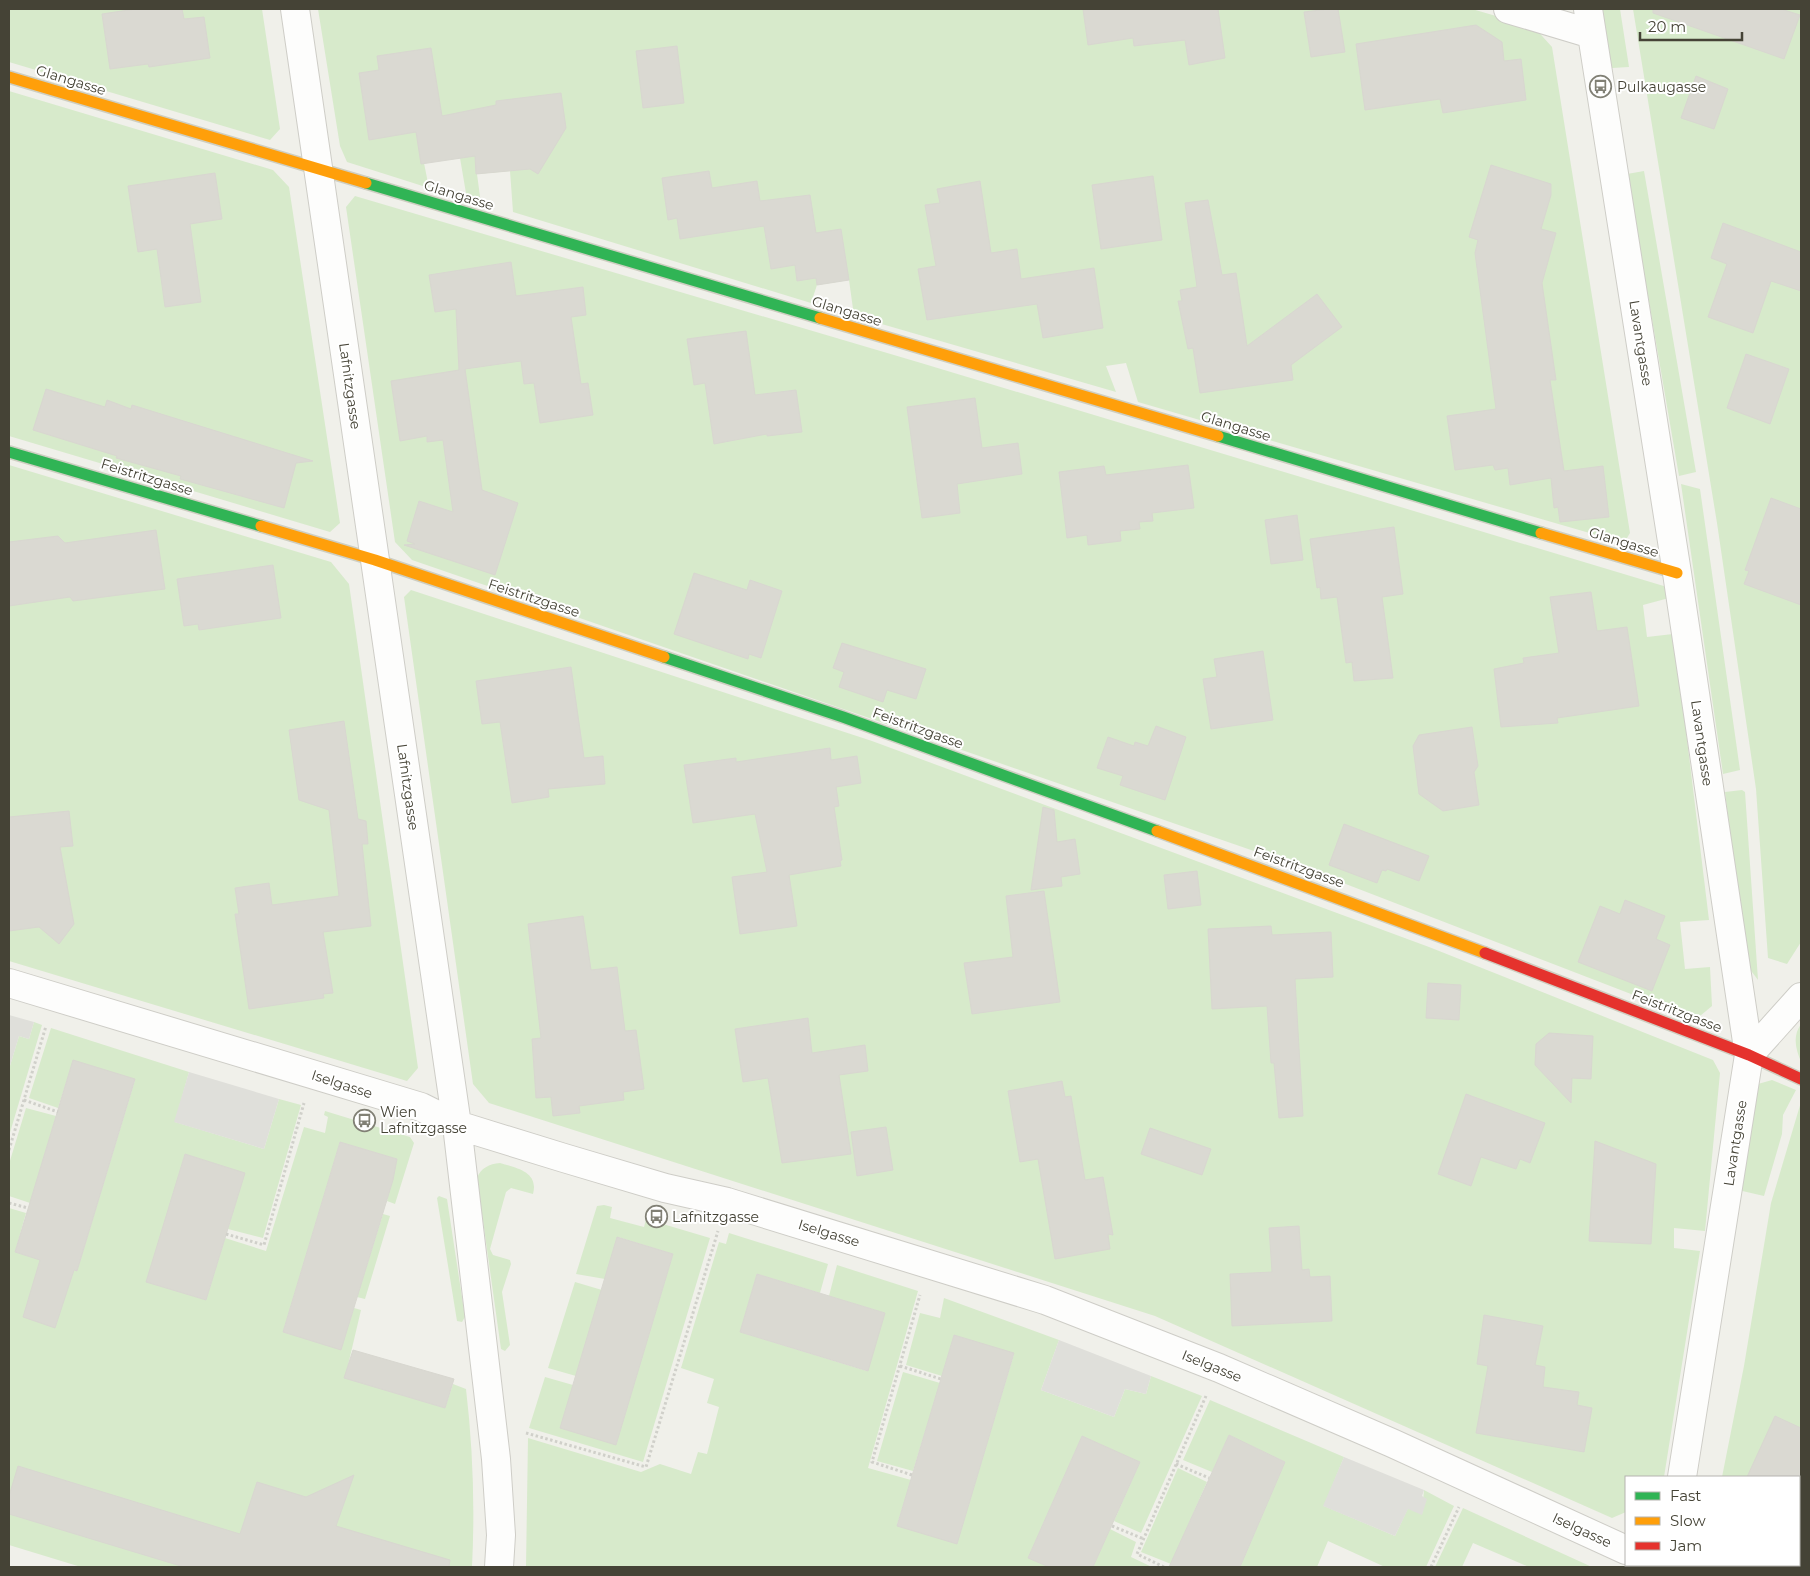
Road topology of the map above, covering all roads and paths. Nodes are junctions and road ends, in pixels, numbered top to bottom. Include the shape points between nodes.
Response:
1 (295, 9) edge
2 (1508, 9) edge
3 (1590, 21) edge
4 (9, 77) edge
5 (319, 169) junction
6 (9, 452) edge
7 (375, 560) junction
8 (1677, 573) junction
9 (9, 983) edge
10 (55, 997) junction
11 (1801, 997) edge
12 (1749, 1055) junction
13 (312, 1074) junction
14 (1801, 1079) edge
15 (24, 1100) junction
16 (58, 1112) dead end
17 (457, 1125) junction
18 (9, 1150) edge
19 (727, 1202) junction
20 (9, 1203) edge
21 (28, 1208) dead end
22 (226, 1234) dead end
23 (928, 1263) junction
24 (900, 1366) junction
25 (1218, 1368) junction
26 (941, 1379) dead end
27 (492, 1423) junction
28 (1176, 1464) junction
29 (912, 1475) dead end
30 (1682, 1476) edge
31 (1209, 1478) dead end
32 (1472, 1479) junction
33 (1112, 1526) dead end
34 (1144, 1539) junction
35 (1625, 1550) edge
36 (499, 1567) edge
37 (1164, 1567) edge
38 (1431, 1567) edge

1 - 5 street, Lafnitzgasse
2 - 3 street
3 - 8 street, Lavantgasse
4 - 5 street, Glangasse
5 - 7 street, Lafnitzgasse
5 - 8 street, Glangasse
6 - 7 street, Feistritzgasse
7 - 12 street, Feistritzgasse via 843,717 1373,910
7 - 17 street, Lafnitzgasse
8 - 12 street, Lavantgasse
9 - 10 street, Iselgasse
10 - 13 street, Iselgasse
10 - 15 path
11 - 12 street
12 - 14 street, Feistritzgasse
12 - 30 street, Lavantgasse
13 - 17 street, Iselgasse via 421,1108
13 - 22 path via 264,1245
15 - 16 path
15 - 18 path
17 - 19 street, Iselgasse via 665,1188
17 - 27 street, Lafnitzgasse
19 - 23 street, Iselgasse
19 - 27 path via 646,1467
20 - 21 path
23 - 24 path
23 - 25 street, Iselgasse via 1045,1300
24 - 26 path
24 - 29 path via 872,1462
25 - 28 path
25 - 32 street, Iselgasse
27 - 36 street, Lafnitzgasse via 502,1535
28 - 31 path
28 - 34 path
32 - 35 street, Iselgasse
32 - 38 path
33 - 34 path
34 - 37 path via 1137,1554

